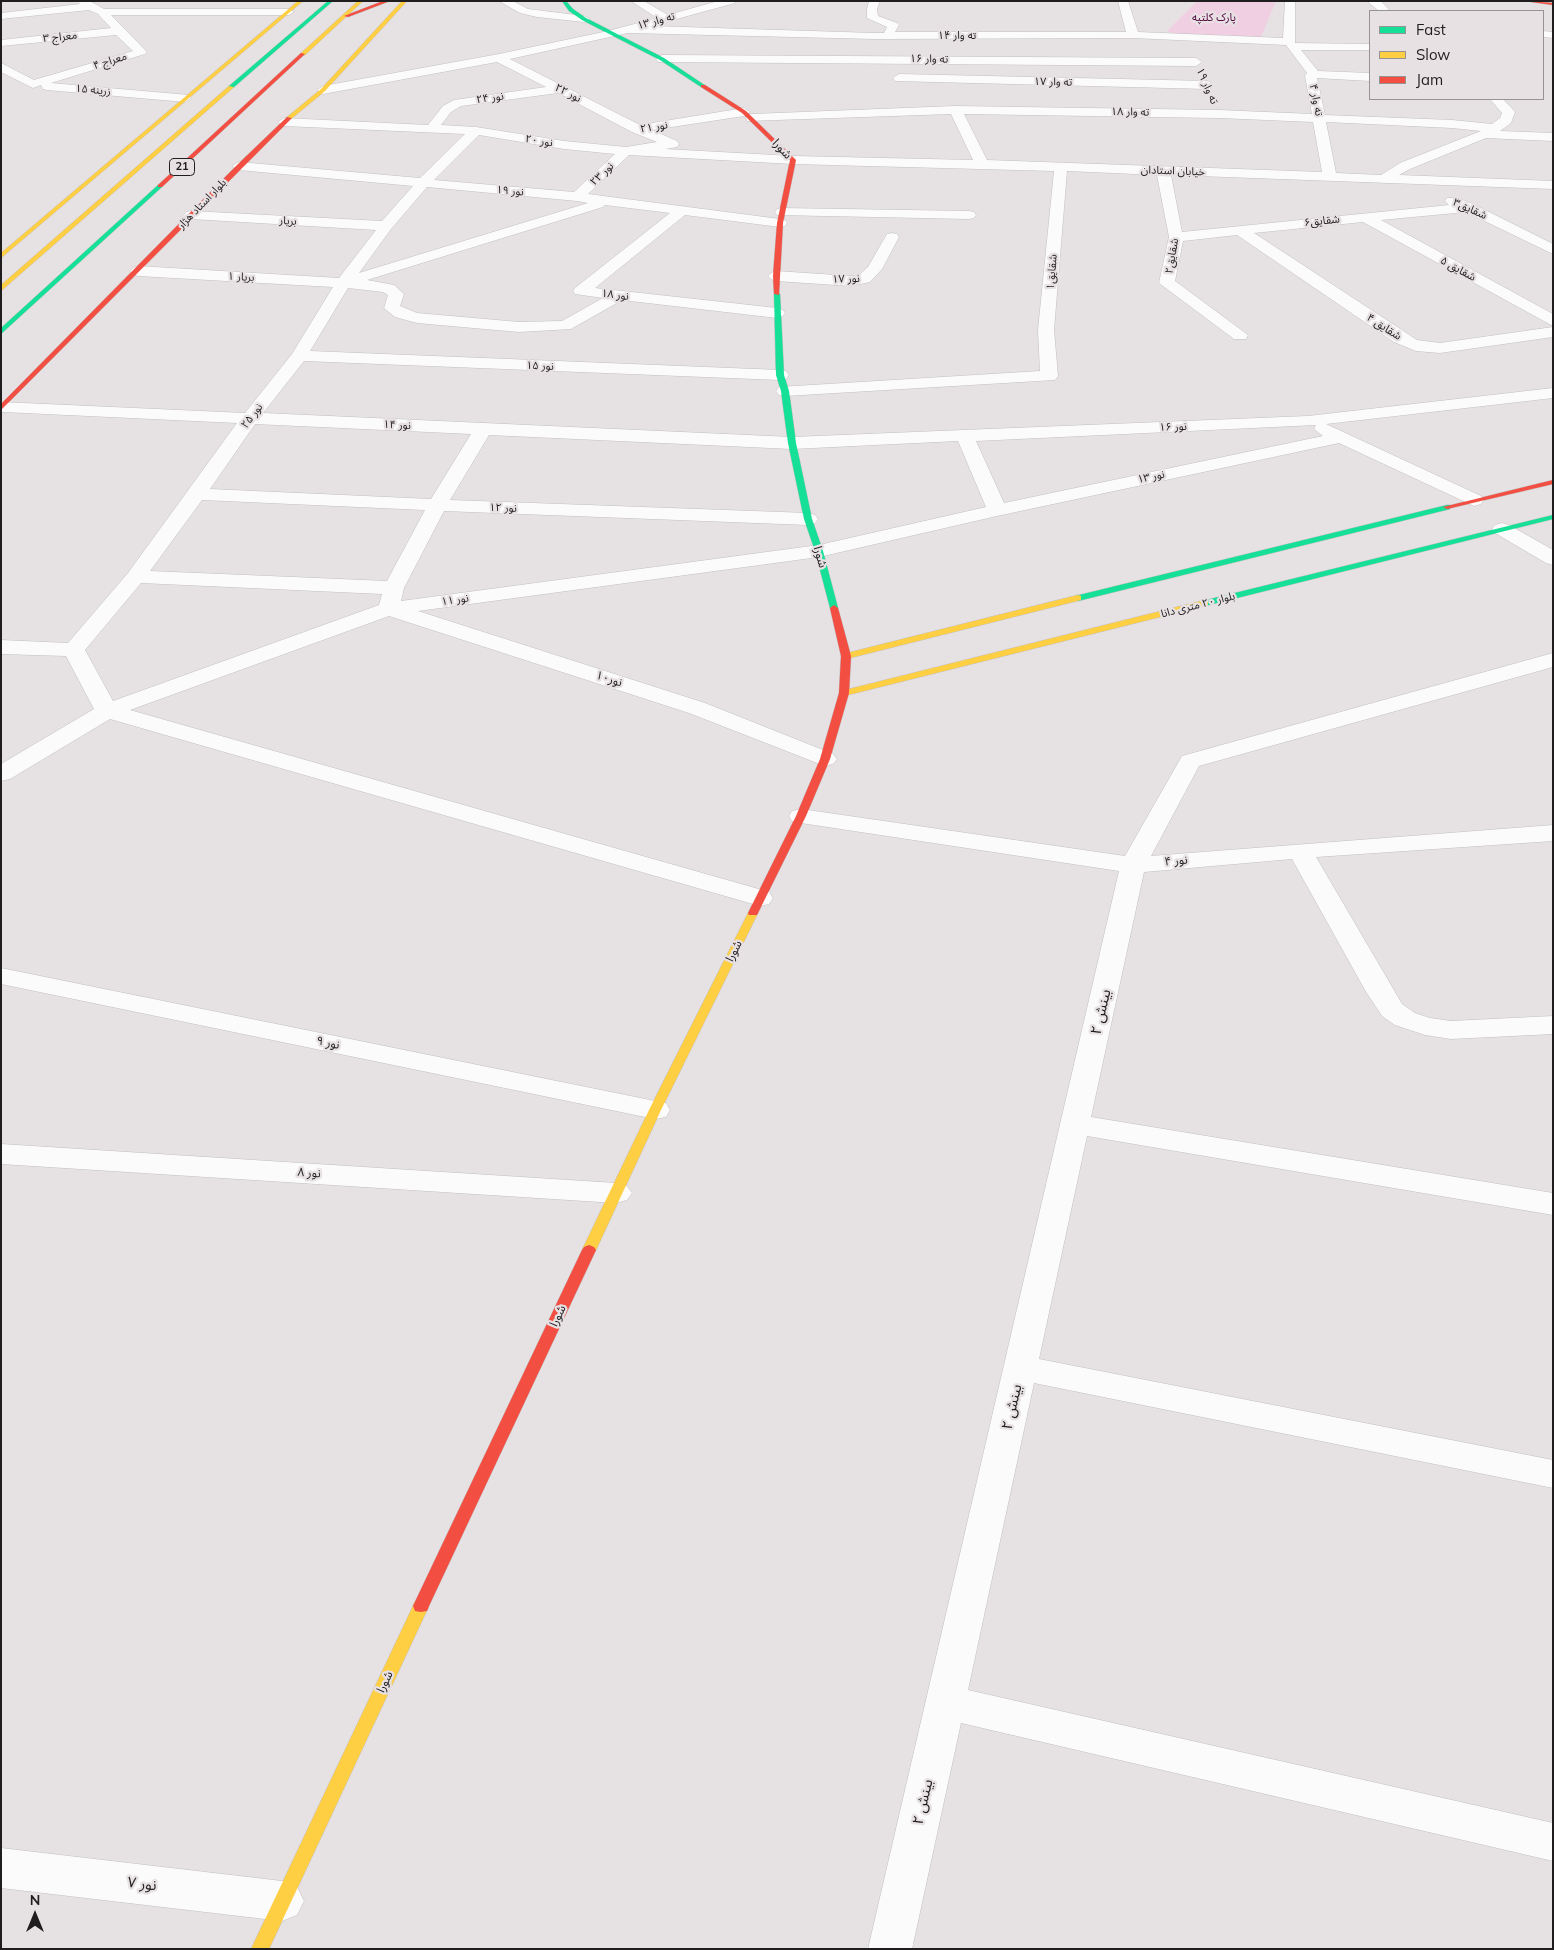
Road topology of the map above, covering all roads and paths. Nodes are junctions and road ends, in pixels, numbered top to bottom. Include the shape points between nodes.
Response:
1 (301, 1) edge
2 (331, 1) edge
3 (361, 1) edge
4 (388, 1) edge
5 (405, 1) edge
6 (504, 1) edge
7 (564, 1) edge
8 (636, 1) edge
9 (731, 1) edge
10 (875, 1) edge
11 (1123, 1) edge
12 (1290, 1) edge
13 (1372, 1) edge
14 (1376, 1) edge
15 (1531, 1) edge
16 (1553, 4) edge
17 (92, 6) edge
18 (203, 6) edge
19 (289, 12) junction
20 (1, 16) edge
21 (345, 16) junction
22 (666, 18) junction
23 (584, 19) junction
24 (624, 29) junction
25 (119, 31) junction
26 (610, 34) junction
27 (1133, 35) junction
28 (875, 36) junction
29 (888, 36) junction
30 (1173, 36) junction
31 (1, 43) edge
32 (1291, 44) junction
33 (1369, 47) edge
34 (499, 58) junction
35 (662, 59) junction
36 (874, 59) junction
37 (894, 59) junction
38 (1196, 62) junction
39 (1, 67) edge
40 (1314, 74) junction
41 (1369, 77) edge
42 (899, 78) junction
43 (1, 82) edge
44 (32, 84) junction
45 (1208, 85) junction
46 (559, 89) junction
47 (323, 90) junction
48 (185, 98) junction
49 (1497, 100) edge
50 (956, 110) junction
51 (902, 111) junction
52 (1219, 114) junction
53 (748, 115) junction
54 (1319, 119) junction
55 (284, 122) junction
56 (432, 128) junction
57 (638, 129) junction
58 (476, 131) junction
59 (1490, 131) junction
60 (1553, 138) edge
61 (564, 145) junction
62 (626, 151) junction
63 (793, 160) junction
64 (982, 164) junction
65 (239, 166) junction
66 (1061, 167) junction
67 (1163, 170) junction
68 (1330, 176) junction
69 (1384, 178) junction
70 (422, 184) junction
71 (1553, 185) edge
72 (577, 197) junction
73 (608, 201) junction
74 (1468, 207) junction
75 (683, 210) junction
76 (191, 215) junction
77 (969, 215) dead end
78 (1364, 217) junction
79 (781, 218) junction
80 (386, 226) junction
81 (1239, 230) junction
82 (892, 236) dead end
83 (1176, 238) junction
84 (1546, 243) edge
85 (1553, 250) edge
86 (4, 252) edge
87 (138, 271) junction
88 (776, 276) junction
89 (344, 282) junction
90 (1, 289) edge
91 (618, 296) junction
92 (777, 313) junction
93 (1553, 321) edge
94 (1, 332) edge
95 (1553, 332) edge
96 (1240, 336) dead end
97 (299, 356) junction
98 (1049, 376) joint
99 (782, 383) junction
100 (1553, 394) edge
101 (2, 407) edge
102 (250, 418) junction
103 (1308, 421) junction
104 (483, 429) junction
105 (965, 436) junction
106 (1339, 438) junction
107 (792, 443) junction
108 (1553, 482) edge
109 (197, 494) junction
110 (1474, 500) junction
111 (437, 506) junction
112 (997, 510) junction
113 (1553, 517) edge
114 (808, 519) junction
115 (1502, 529) junction
116 (819, 551) junction
117 (1553, 559) edge
118 (135, 577) junction
119 (392, 598) junction
120 (1, 647) edge
121 (74, 650) junction
122 (846, 656) junction
123 (1553, 660) edge
124 (844, 693) junction
125 (107, 711) junction
126 (825, 759) junction
127 (1, 774) edge
128 (801, 816) junction
129 (1553, 833) edge
130 (1300, 851) junction
131 (1133, 865) junction
132 (760, 898) junction
133 (1, 976) edge
134 (1553, 1025) edge
135 (655, 1110) junction
136 (1076, 1124) junction
137 (1, 1154) edge
138 (616, 1193) junction
139 (1553, 1204) edge
140 (1020, 1368) junction
141 (1553, 1474) edge
142 (946, 1702) junction
143 (1553, 1842) edge
144 (1, 1868) edge
145 (282, 1901) junction
146 (260, 1949) edge
147 (890, 1949) edge

1 - 19 main road
2 - 90 main road, 21
3 - 21 main road, 21
4 - 21 main road
5 - 47 main road, بلوار استاد هژار
6 - 23 street via 537,14
7 - 23 main road, شورا
8 - 22 street
9 - 22 street, ته وار ۱۳
10 - 29 street via 873,18 893,25
11 - 27 street
12 - 32 street
13 - 14 street
15 - 16 main road
17 - 18 street
17 - 20 street
17 - 25 street, معراج ۴
18 - 19 street
19 - 48 main road
21 - 94 main road, 21
22 - 24 street, ته وار ۱۳
23 - 26 main road, شورا
24 - 26 street, ته وار ۱۳
24 - 28 street, ته وار ۱۴
25 - 31 street, معراج ۳
25 - 44 street, معراج ۴ via 141,52
26 - 34 street, ته وار ۱۳
26 - 35 main road, شورا
27 - 29 street, ته وار ۱۴
27 - 30 street, ته وار ۱۴
28 - 29 street, ته وار ۱۴
28 - 36 street
30 - 32 street, ته وار ۱۴
30 - 38 street, ته وار ۱۹
32 - 33 street, ته وار ۱۴
32 - 40 street, ته وار ۴
34 - 46 street, نور ۲۲
34 - 47 street, ته وار ۱۳
35 - 36 street, ته وار ۱۶
35 - 53 main road, شورا
36 - 37 street, ته وار ۱۶
37 - 38 street, ته وار ۱۶
37 - 42 street
38 - 45 street, ته وار ۱۹
39 - 44 street
40 - 41 street
40 - 54 street, ته وار ۴ via 1311,76
42 - 45 street, ته وار ۱۷
42 - 51 street
43 - 44 street, زرینه ۱۵
44 - 48 street, زرینه ۱۵
45 - 52 street, ته وار ۱۹
46 - 56 street, نور ۲۴ via 458,103 447,109
46 - 57 street, نور ۲۲
47 - 55 main road, بلوار استاد هژار
48 - 86 main road
49 - 59 street via 1509,112 1506,120
50 - 51 street, ته وار ۱۸
50 - 52 street, ته وار ۱۸
50 - 64 street
51 - 53 street, ته وار ۱۸
52 - 54 street, ته وار ۱۸
53 - 57 street, نور ۲۱
53 - 63 main road, شورا
54 - 59 street, ته وار ۱۸ via 1452,124
54 - 68 street, ته وار ۴
55 - 56 street, نور ۲۰
55 - 65 main road, بلوار استاد هژار
56 - 58 street, نور ۲۰
57 - 61 street, نور ۲۱
57 - 62 street, نور ۲۲ via 672,144
58 - 61 street, نور ۲۰
58 - 70 street, نور ۲۵
59 - 60 street, ته وار ۱۸
59 - 69 street
61 - 62 street, نور ۲۰
62 - 63 street, نور ۲۰
62 - 72 street, نور ۲۳
63 - 64 street, خیابان استادان
63 - 79 main road, شورا
64 - 66 street, خیابان استادان
65 - 70 street, نور ۱۹
65 - 76 main road, بلوار استاد هژار
66 - 67 street, خیابان استادان
66 - 98 street, شقایق۱ via 1046,330
67 - 68 street, خیابان استادان
67 - 83 street, شقایق۲
68 - 69 street, خیابان استادان
69 - 71 street, خیابان استادان
69 - 74 street, شقایق۳
70 - 72 street, نور ۱۹
70 - 80 street, نور ۲۵
72 - 73 street, نور ۱۹
73 - 75 street, نور ۱۹
73 - 89 street
74 - 78 street, شقایق۶
74 - 84 street, شقایق۳
75 - 79 street, نور ۱۹
75 - 91 street, نور ۱۸ via 581,291
76 - 80 street, بریار
76 - 87 main road, بلوار استاد هژار
77 - 79 street, نور ۱۹
78 - 81 street, شقایق۶
78 - 93 street, شقایق ۵
79 - 88 main road, شورا
80 - 89 street, نور ۲۵
81 - 83 street, شقایق۶
81 - 95 street, شقایق ۴ via 1411,344 1440,348
82 - 88 street, نور ۱۷ via 874,269 864,279 843,281
83 - 96 street, شقایق۲ via 1167,284
84 - 85 street, شقایق۳
87 - 89 street, بریار ۱
87 - 101 main road, بلوار استاد هژار
88 - 92 main road, شورا
89 - 91 street, بریار ۱ via 388,288 396,294 392,308 401,314 519,327 565,326
89 - 97 street, نور ۲۵
91 - 92 street, نور ۱۸
92 - 99 main road, شورا
97 - 99 street, نور ۱۵
97 - 102 street, نور ۲۵
98 - 99 street, نور ۱۵
99 - 107 main road, شورا
100 - 103 street, نور ۱۶
101 - 102 street, نور ۱۴
102 - 104 street, نور ۱۴
102 - 109 street, نور ۲۵
103 - 105 street, نور ۱۶
103 - 106 street
104 - 107 street, نور ۱۴
104 - 111 street
105 - 107 street, نور ۱۶
105 - 112 street
106 - 110 street
106 - 112 street, نور ۱۳
107 - 114 main road, شورا
108 - 110 main road
109 - 111 street, نور ۱۲
109 - 118 street, نور ۲۵
110 - 122 main road
111 - 114 street, نور ۱۲
111 - 119 street
112 - 116 street, نور ۱۳
113 - 115 main road, بلوار ۲۰ متری دانا
114 - 116 main road, شورا
115 - 117 street
115 - 124 main road, بلوار ۲۰ متری دانا
116 - 119 street, نور ۱۱
116 - 122 main road, شورا
118 - 119 street
118 - 121 street, نور ۲۵
119 - 125 street, نور ۱۱
119 - 126 street, نور۱۰ via 697,708
120 - 121 street
121 - 125 street
122 - 124 main road, شورا
123 - 131 street, بینش ۲ via 1190,761
124 - 126 main road, شورا
125 - 127 street, نور ۱۱
125 - 132 street
126 - 128 main road, شورا
128 - 131 street, نور ۴
128 - 132 main road, شورا
129 - 130 street, نور ۴
130 - 131 street, نور ۴
130 - 134 street via 1392,1010 1405,1019 1452,1030
131 - 136 street, بینش ۲
132 - 135 main road, شورا
133 - 135 street, نور ۹
135 - 138 main road, شورا
136 - 139 street
136 - 140 street, بینش ۲
137 - 138 street, نور ۸
138 - 145 main road, شورا
140 - 141 street
140 - 142 street, بینش ۲
142 - 143 street
142 - 147 street, بینش ۲
144 - 145 street, نور ۷
145 - 146 main road, شورا

